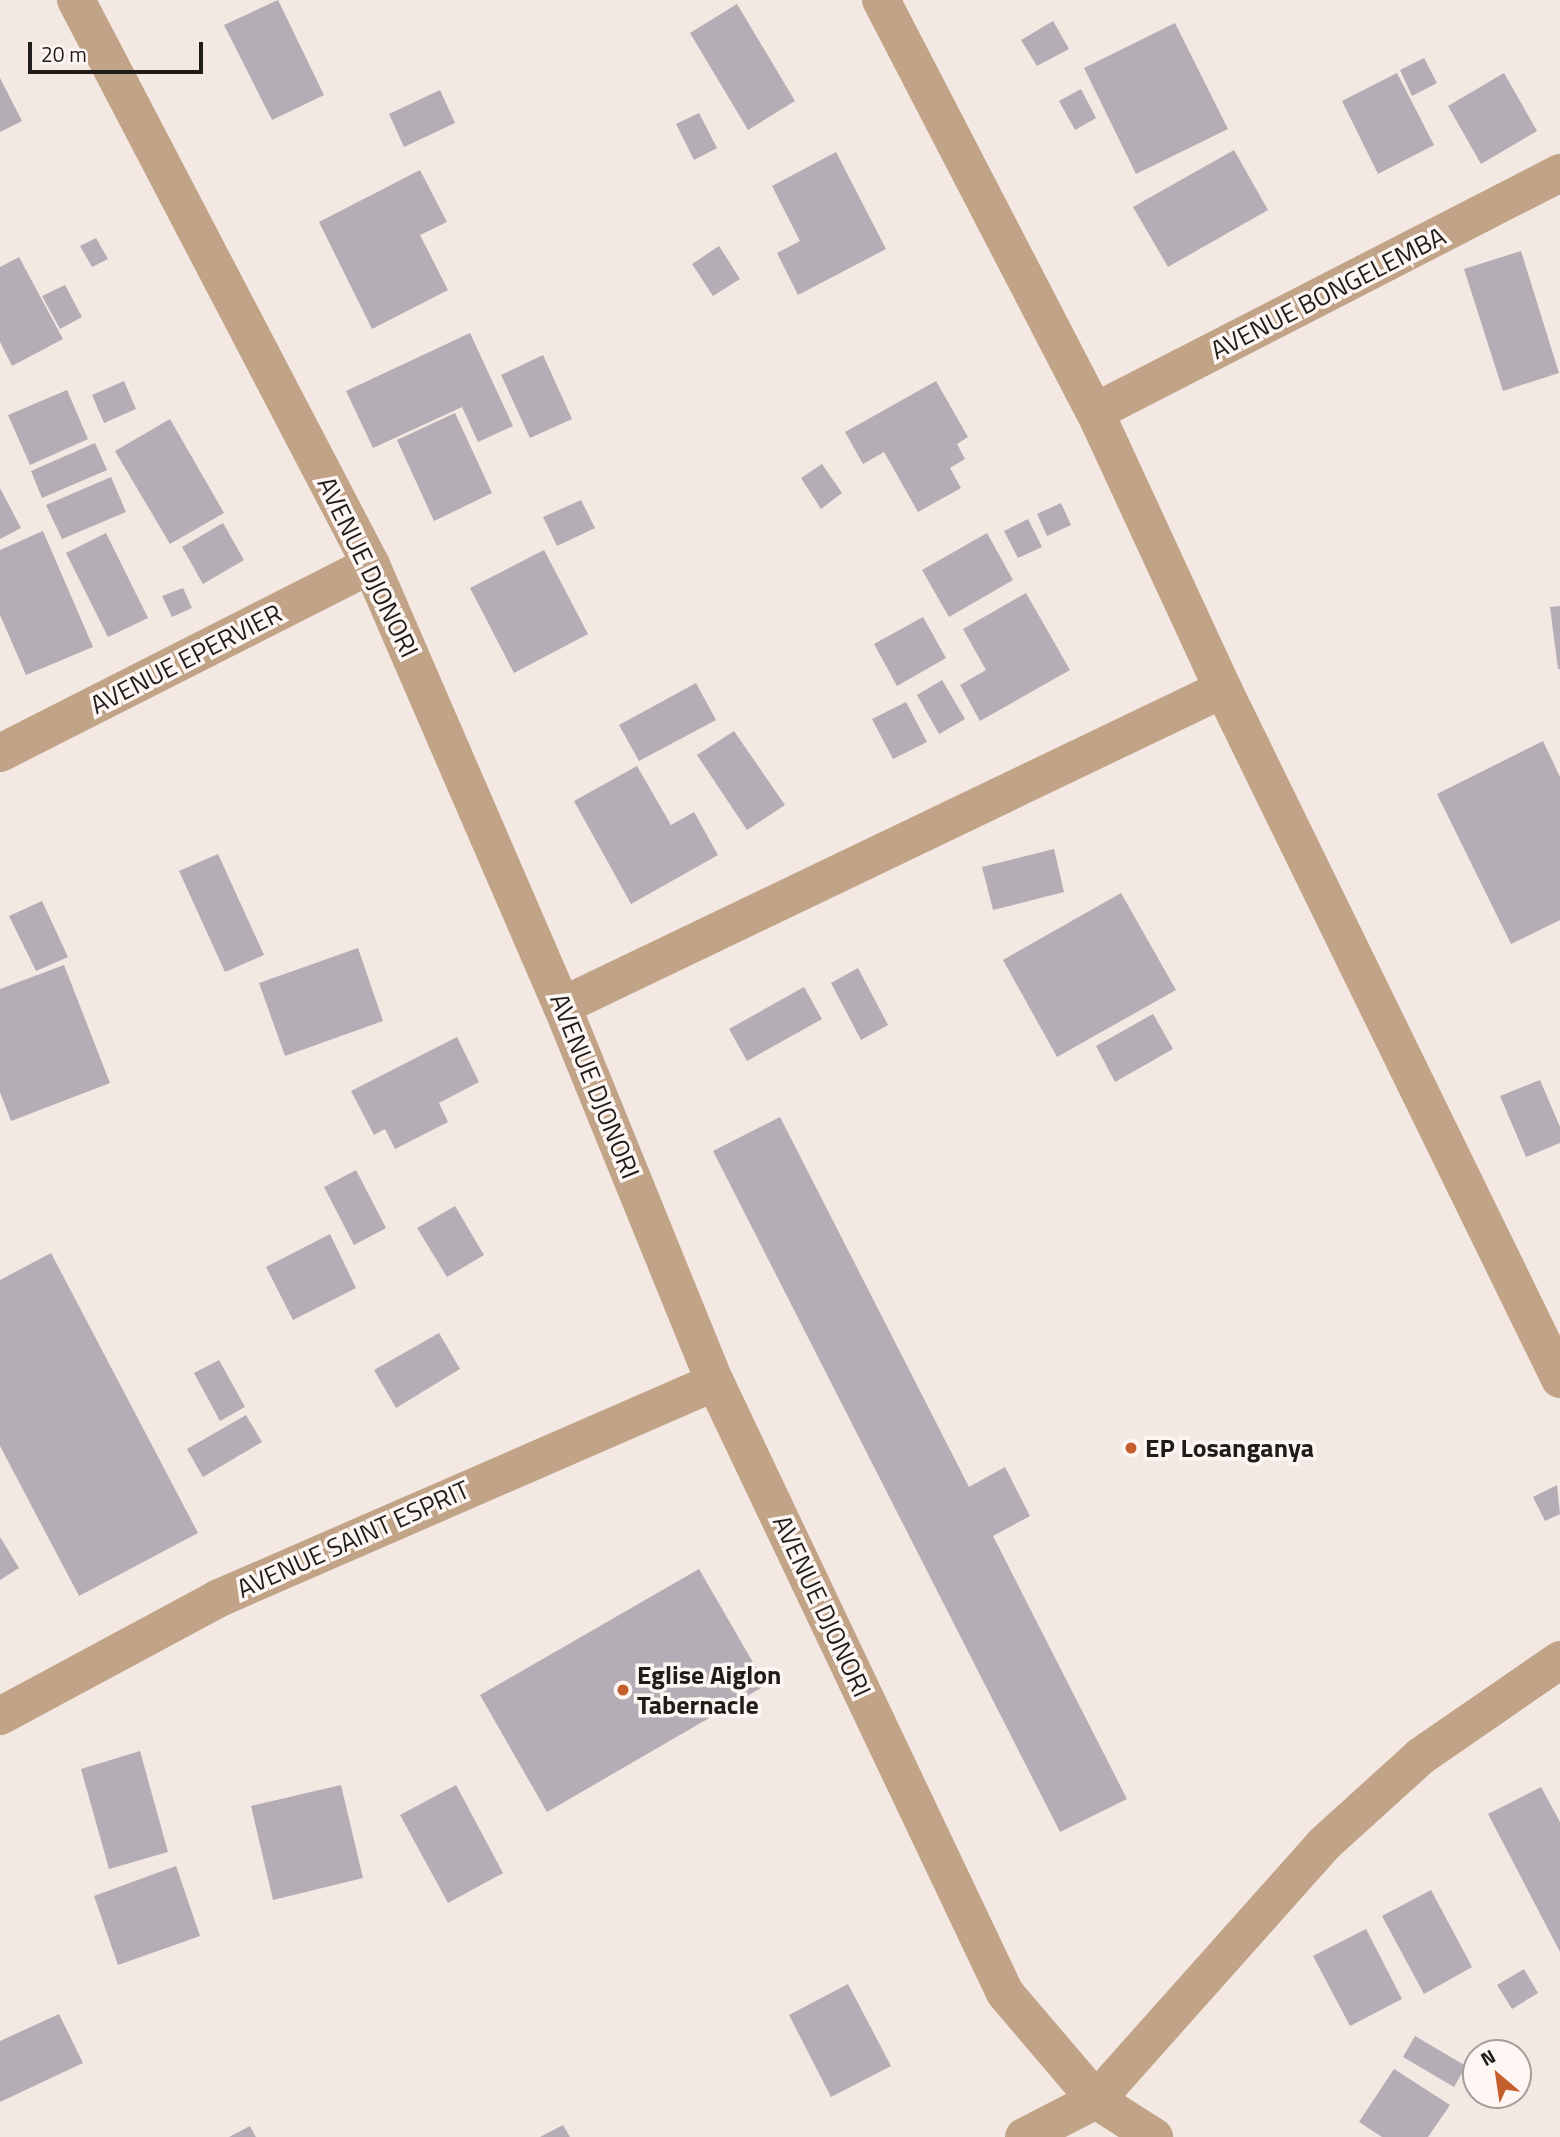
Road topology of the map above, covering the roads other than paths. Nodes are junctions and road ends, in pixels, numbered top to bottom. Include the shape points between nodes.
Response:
1 (76, 0) edge
2 (881, 0) edge
3 (1560, 173) edge
4 (1095, 412) junction
5 (371, 565) junction
6 (1223, 689) junction
7 (0, 754) edge
8 (562, 1006) junction
9 (1560, 1379) edge
10 (715, 1382) junction
11 (1560, 1660) edge
12 (0, 1716) edge
13 (1096, 2099) junction
14 (1024, 2137) edge
15 (1154, 2137) edge

1 - 5 street, AVENUE DJONORI
2 - 4 street
3 - 4 street, AVENUE BONGELEMBA
4 - 6 street
5 - 7 street, AVENUE EPERVIER
5 - 8 street, AVENUE DJONORI
6 - 8 street
6 - 9 street
8 - 10 street, AVENUE DJONORI
10 - 12 street, AVENUE SAINT ESPRIT via 217,1598
10 - 13 street, AVENUE DJONORI via 1005,1993
11 - 13 street via 1421,1756 1324,1844
13 - 14 street
13 - 15 street, AVENUE DJONORI

